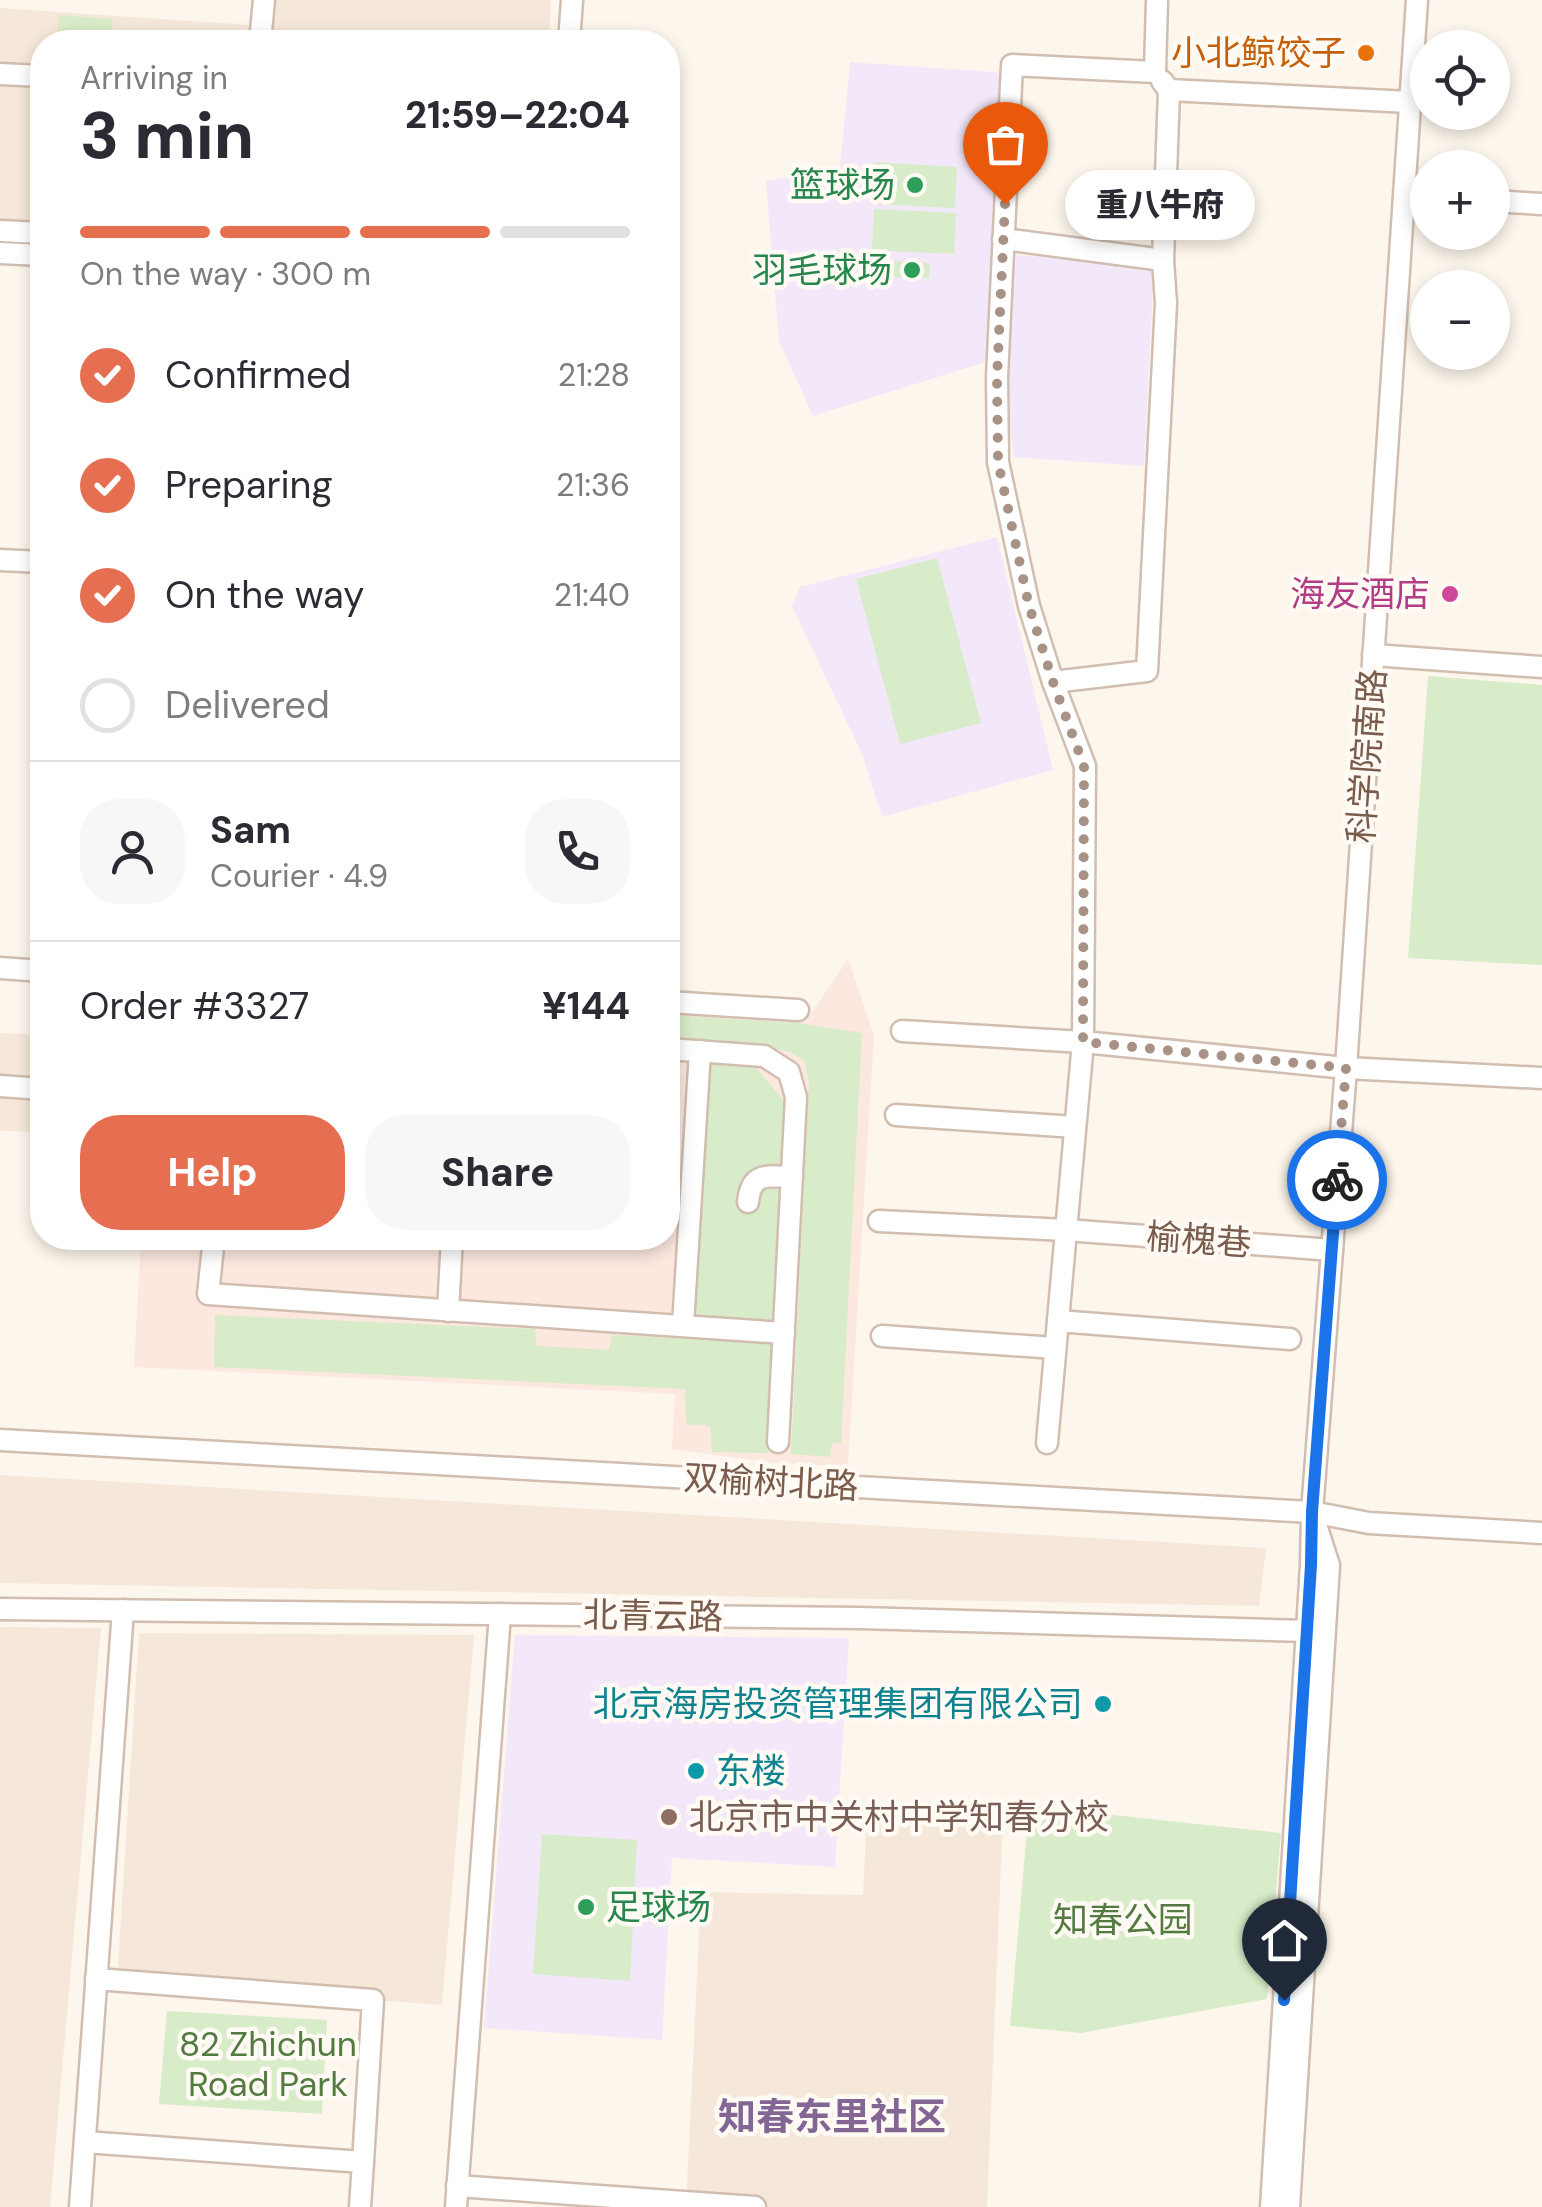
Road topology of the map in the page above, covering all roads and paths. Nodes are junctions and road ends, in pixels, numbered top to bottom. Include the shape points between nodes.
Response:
1 (264, 0) edge
2 (572, 0) edge
3 (1156, 0) edge
4 (1417, 0) edge
5 (261, 30) edge
6 (569, 30) edge
7 (1415, 30) edge
8 (1155, 72) junction
9 (0, 74) edge
10 (30, 75) edge
11 (1169, 90) junction
12 (1410, 102) joint
13 (1404, 194) junction
14 (1410, 194) edge
15 (1510, 201) edge
16 (1542, 204) edge
17 (0, 230) edge
18 (30, 232) edge
19 (1004, 239) junction
20 (0, 253) edge
21 (30, 254) edge
22 (1164, 260) junction
23 (0, 560) edge
24 (30, 561) edge
25 (1373, 655) junction
26 (1542, 667) edge
27 (1053, 682) junction
28 (0, 968) edge
29 (30, 970) edge
30 (680, 1003) edge
31 (798, 1010) dead end
32 (902, 1031) dead end
33 (1083, 1042) junction
34 (680, 1049) edge
35 (700, 1051) junction
36 (1346, 1068) junction
37 (1542, 1078) edge
38 (0, 1086) edge
39 (30, 1087) edge
40 (896, 1116) dead end
41 (1075, 1126) junction
42 (792, 1177) junction
43 (748, 1202) dead end
44 (879, 1222) dead end
45 (1066, 1230) junction
46 (213, 1250) edge
47 (451, 1250) edge
48 (1332, 1250) junction
49 (448, 1311) junction
50 (1058, 1321) junction
51 (683, 1325) junction
52 (784, 1334) junction
53 (882, 1336) dead end
54 (1290, 1339) dead end
55 (1055, 1348) junction
56 (0, 1440) edge
57 (778, 1442) dead end
58 (1047, 1444) dead end
59 (1312, 1512) junction
60 (1542, 1533) edge
61 (0, 1609) edge
62 (123, 1610) junction
63 (500, 1614) junction
64 (1307, 1631) junction
65 (96, 1979) junction
66 (85, 2142) junction
67 (363, 2162) junction
68 (456, 2196) edge
69 (80, 2207) edge
70 (360, 2207) edge
71 (755, 2207) edge
72 (1271, 2207) edge
73 (1289, 2207) edge

1 - 5 street
2 - 6 street
3 - 8 street
4 - 7 street, 科学院南路
8 - 11 street
8 - 19 street via 1012,65
9 - 10 street
11 - 12 street
11 - 22 street
12 - 13 street, 科学院南路
13 - 14 street
13 - 25 street, 科学院南路
15 - 16 street
17 - 18 street
19 - 22 street
19 - 27 street via 998,462
20 - 21 street
22 - 27 street via 1147,671
23 - 24 street
25 - 26 street
25 - 36 street, 科学院南路
27 - 33 street via 1084,766
28 - 29 street
30 - 31 street
32 - 33 street
33 - 36 street
33 - 41 street
34 - 35 street
35 - 42 street via 764,1056 788,1072 796,1097
35 - 51 street
36 - 37 street
36 - 48 street, 科学院南路
38 - 39 street
40 - 41 street
41 - 45 street
42 - 43 street via 759,1178
42 - 52 street
44 - 45 street, 榆槐巷
45 - 48 street, 榆槐巷
45 - 50 street
46 - 49 street via 208,1294
47 - 49 street
48 - 59 street, 科学院南路
49 - 51 street
50 - 54 street
50 - 55 street
51 - 52 street
52 - 57 street
53 - 55 street
55 - 58 street
56 - 59 street, 双榆树北路
59 - 60 street, 双榆树北路 via 1369,1523
59 - 64 street, 科学院南路
59 - 73 street, 科学院南路 via 1329,1565
61 - 62 street, 北青云路
62 - 63 street, 北青云路
62 - 65 street
63 - 64 street, 北青云路
63 - 68 street
64 - 72 street, 科学院南路
65 - 66 street
65 - 67 street via 373,2000
66 - 67 street
66 - 69 street
67 - 70 street
68 - 71 street

